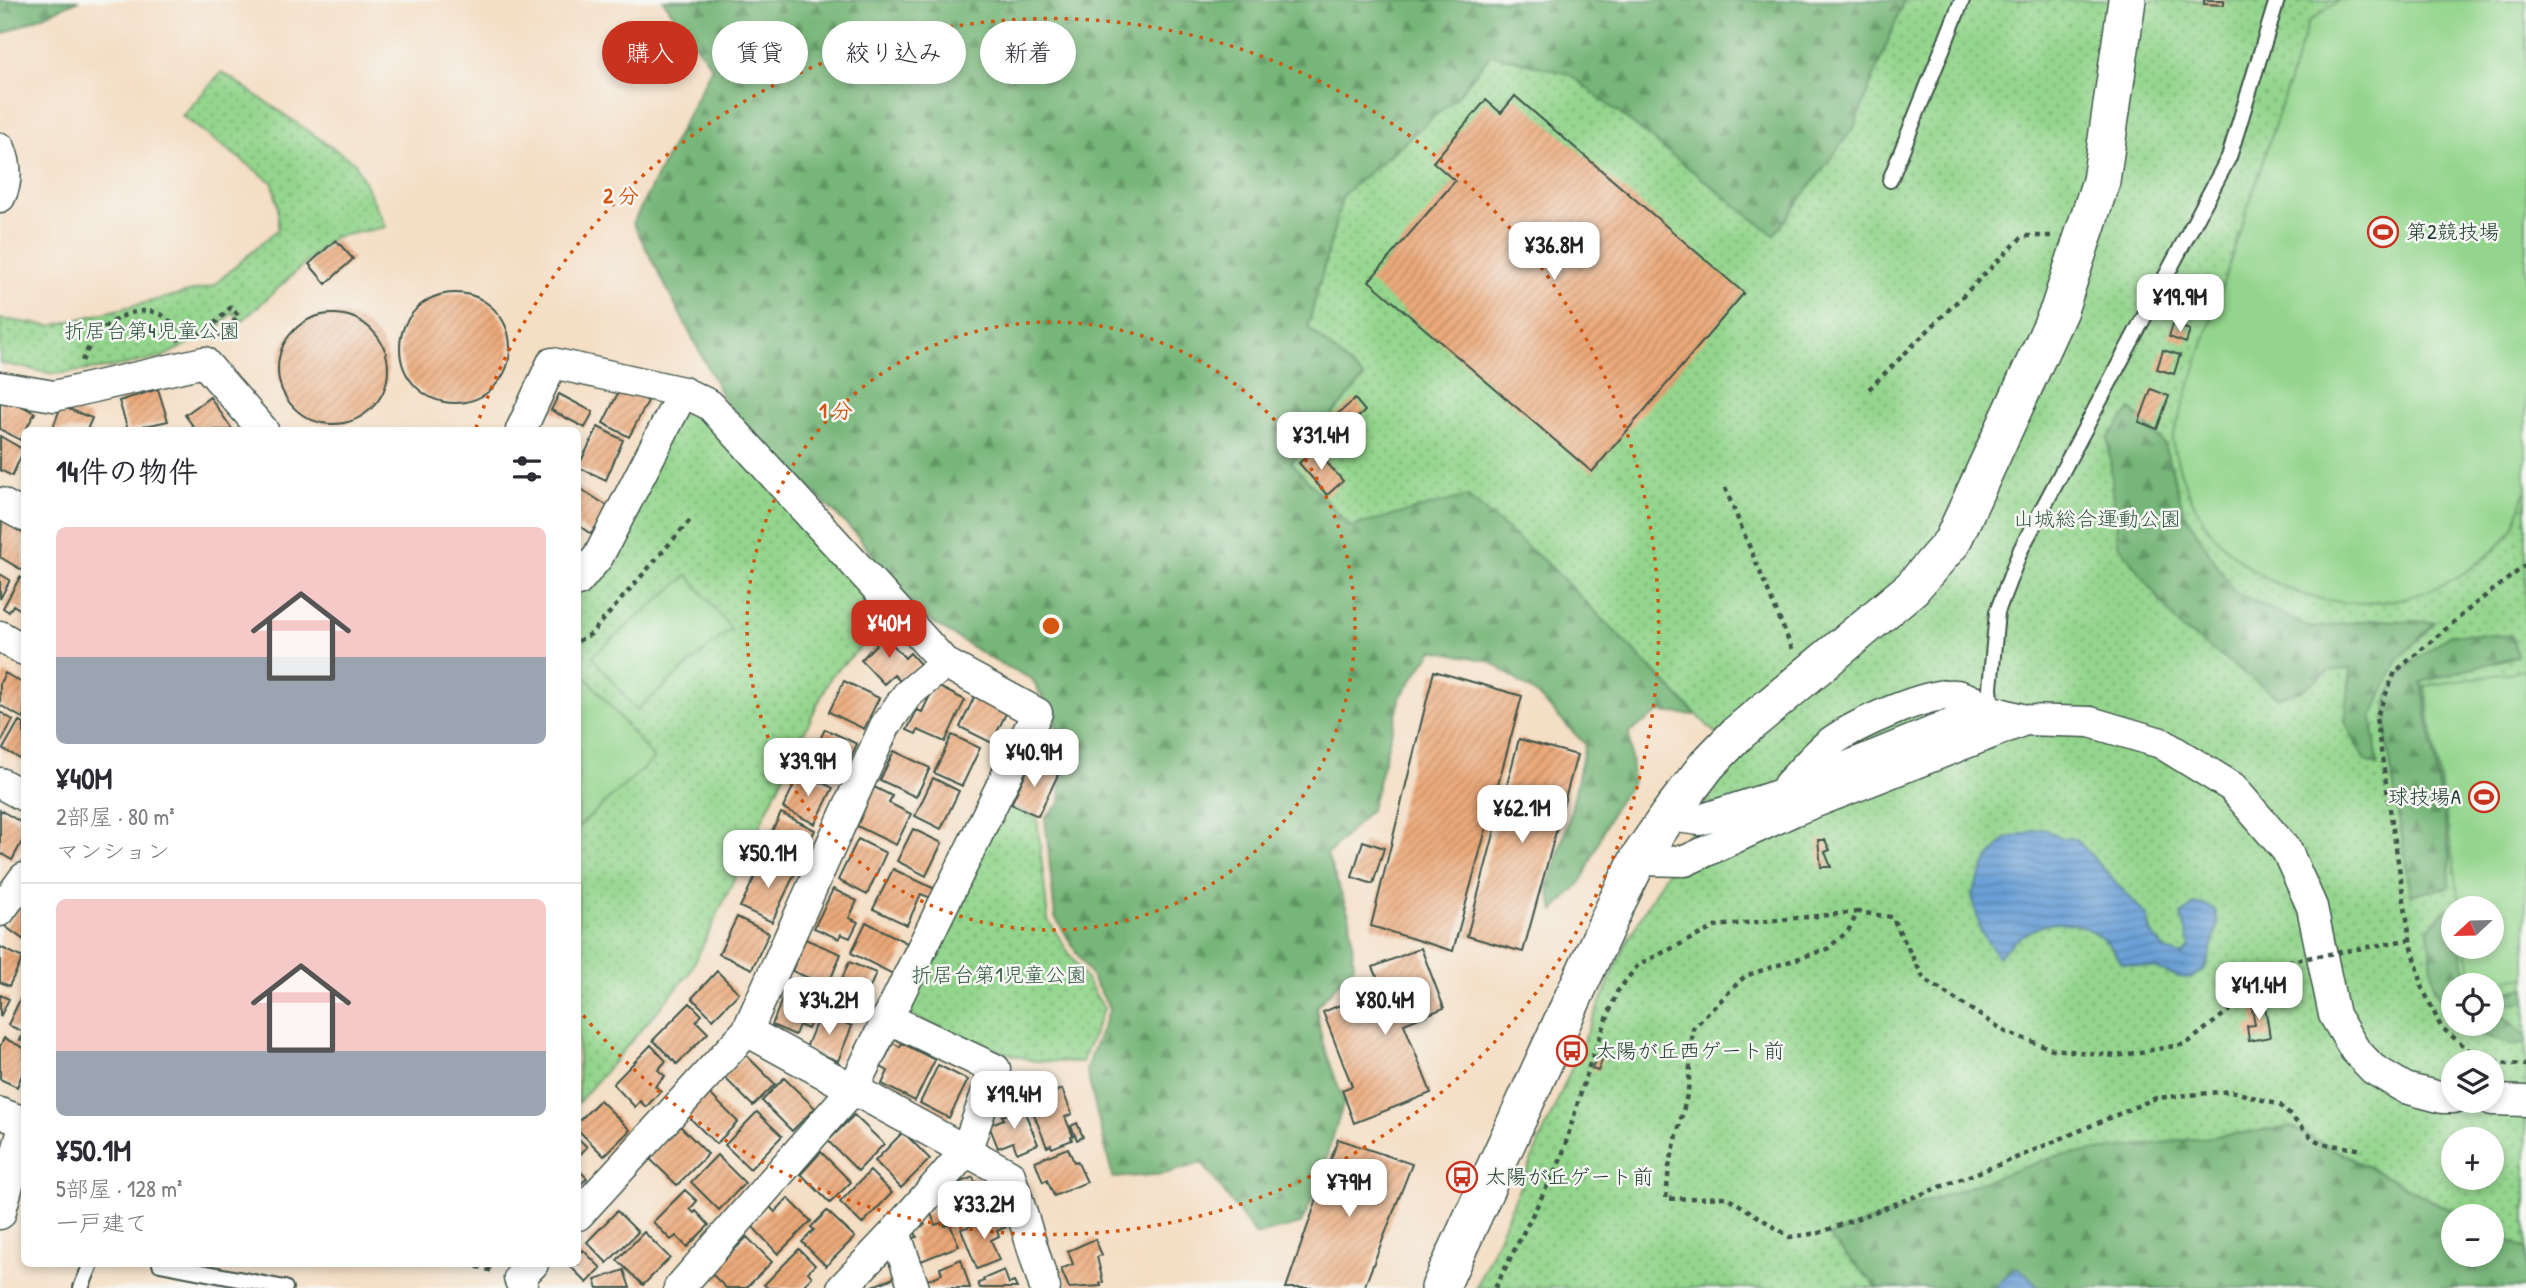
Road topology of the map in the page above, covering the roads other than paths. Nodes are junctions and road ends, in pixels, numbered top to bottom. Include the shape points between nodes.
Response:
1 (1962, 0) edge
2 (2127, 0) edge
3 (2277, 0) edge
4 (0, 148) edge
5 (1890, 180) dead end
6 (0, 197) edge
7 (0, 387) edge
8 (682, 392) junction
9 (260, 427) edge
10 (522, 427) edge
11 (0, 503) edge
12 (21, 514) edge
13 (581, 578) edge
14 (0, 636) edge
15 (21, 648) edge
16 (946, 663) junction
17 (1986, 701) junction
18 (2025, 720) junction
19 (0, 783) edge
20 (21, 794) edge
21 (1778, 795) junction
22 (1668, 816) junction
23 (1639, 860) junction
24 (21, 882) edge
25 (0, 911) edge
26 (887, 1018) junction
27 (747, 1031) junction
28 (853, 1089) junction
29 (2441, 1097) edge
30 (2504, 1100) edge
31 (2526, 1101) edge
32 (0, 1113) edge
33 (21, 1123) edge
34 (21, 1135) edge
35 (966, 1151) junction
36 (581, 1212) edge
37 (0, 1214) edge
38 (895, 1233) junction
39 (90, 1267) edge
40 (176, 1267) edge
41 (530, 1267) edge
42 (81, 1288) edge
43 (285, 1288) edge
44 (523, 1288) edge
45 (679, 1288) edge
46 (842, 1288) edge
47 (914, 1288) edge
48 (1045, 1288) edge
49 (1440, 1288) edge

1 - 5 lane
2 - 22 street via 2101,181 2059,310 1952,542 1912,588 1738,733
3 - 17 lane via 2229,157 2021,549 1997,612
4 - 6 street via 6,184
7 - 9 street via 54,396 204,362
8 - 10 street via 552,363
8 - 13 street via 598,556
8 - 16 street via 710,405
11 - 12 street
14 - 15 street
16 - 26 street via 1037,713
16 - 27 street via 907,695 886,726
17 - 18 street
17 - 21 street via 1969,717
17 - 21 street via 1960,695 1924,699 1842,735
18 - 23 street via 1958,760 1772,838 1685,861
18 - 29 street via 2090,722 2161,743 2232,787 2287,851 2312,906 2334,1015 2354,1050 2373,1069 2405,1088
19 - 20 street
21 - 22 street via 1700,820
22 - 23 street
23 - 49 street
24 - 25 street
26 - 28 street
26 - 35 street via 995,1069
27 - 28 street
27 - 36 street
28 - 35 street
28 - 45 street
30 - 31 street
32 - 33 street
34 - 37 street
35 - 38 street
35 - 48 street via 1010,1175
38 - 46 street
38 - 47 street
39 - 42 lane
40 - 43 lane
41 - 44 street via 519,1278

